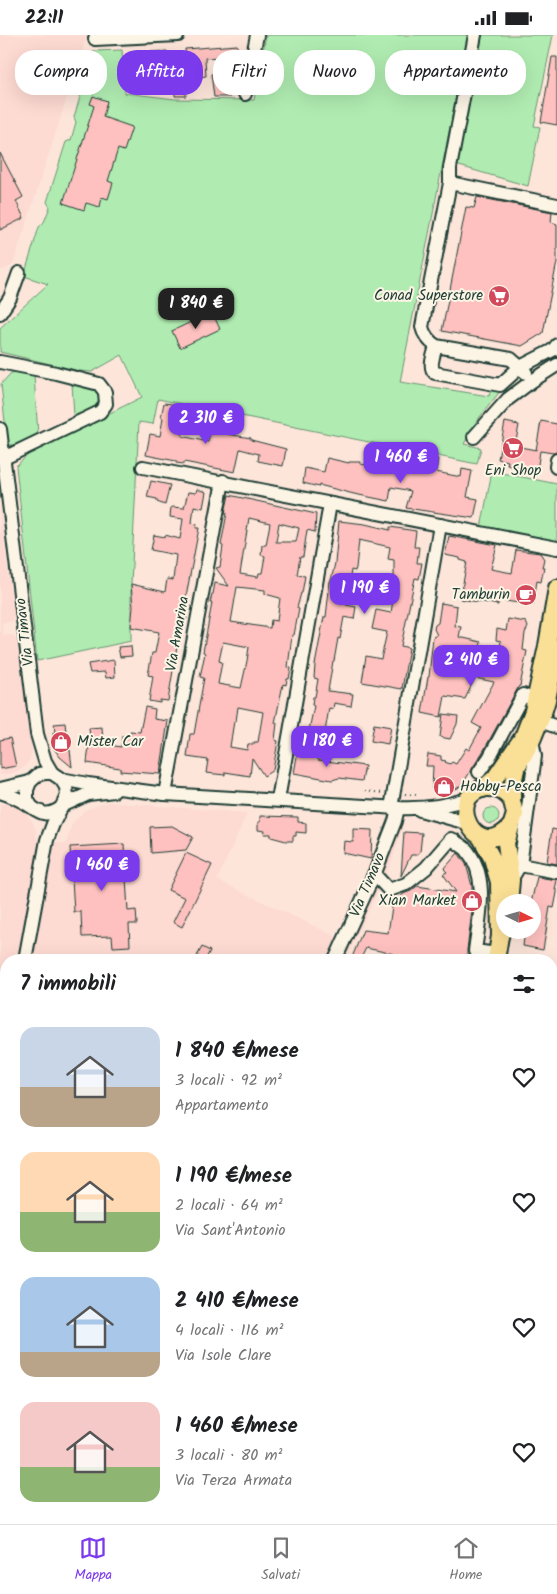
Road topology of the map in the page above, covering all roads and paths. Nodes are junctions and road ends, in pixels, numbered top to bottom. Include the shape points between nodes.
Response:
1 (96, 35) edge
2 (178, 35) edge
3 (257, 35) edge
4 (475, 35) edge
5 (254, 50) edge
6 (450, 183) junction
7 (557, 205) edge
8 (19, 273) dead end
9 (0, 313) edge
10 (557, 345) edge
11 (436, 346) junction
12 (0, 362) edge
13 (557, 365) edge
14 (520, 367) junction
15 (532, 381) junction
16 (0, 429) edge
17 (474, 437) dead end
18 (4, 458) junction
19 (557, 460) edge
20 (143, 467) dead end
21 (557, 467) edge
22 (223, 481) junction
23 (330, 504) junction
24 (440, 525) junction
25 (557, 548) edge
26 (557, 588) edge
27 (557, 648) edge
28 (535, 700) junction
29 (540, 721) junction
30 (557, 727) edge
31 (532, 740) junction
32 (496, 745) junction
33 (41, 747) junction
34 (512, 754) junction
35 (479, 772) dead end
36 (56, 776) junction
37 (32, 780) junction
38 (134, 789) junction
39 (0, 791) edge
40 (365, 791) dead end
41 (394, 793) junction
42 (476, 793) junction
43 (165, 794) junction
44 (422, 795) dead end
45 (278, 800) junction
46 (512, 801) junction
47 (62, 807) junction
48 (394, 808) junction
49 (34, 809) junction
50 (415, 809) junction
51 (467, 823) junction
52 (511, 827) junction
53 (480, 836) junction
54 (47, 840) junction
55 (520, 865) junction
56 (557, 872) edge
57 (374, 874) junction
58 (511, 880) junction
59 (501, 894) edge
60 (510, 894) edge
61 (501, 939) edge
62 (27, 954) edge
63 (338, 954) edge
64 (486, 954) edge
65 (498, 954) edge

1 - 2 street via 95,39
3 - 5 street
4 - 6 street
6 - 7 street
6 - 11 street via 422,327 428,340
8 - 9 street
10 - 14 street via 553,351
11 - 14 street via 511,359
11 - 14 street via 431,368 435,373 500,385
12 - 18 street via 99,384 105,392 106,404 100,412
13 - 15 street
14 - 15 street
15 - 17 street via 508,399
16 - 18 street, Via Timavo
18 - 33 street, Via Timavo
19 - 21 street
20 - 22 street
22 - 23 street
22 - 43 street, Via Amarina
23 - 24 street
23 - 45 street
24 - 25 street
24 - 41 street, Via Timavo
26 - 28 main road
27 - 29 main road
28 - 32 street via 523,695
28 - 34 main road via 523,737
29 - 30 street
29 - 31 main road
31 - 46 main road via 516,769
31 - 55 street via 535,756
32 - 34 street
32 - 35 street
33 - 36 street, Via Timavo via 45,761
33 - 37 street
34 - 42 main road via 495,778
36 - 37 street via 45,773
36 - 38 street
36 - 47 street via 66,787 67,796
37 - 39 street
37 - 49 street via 27,799
38 - 43 street
38 - 47 street via 88,795
39 - 49 street
40 - 41 path
41 - 44 path
41 - 48 street, Via Timavo
42 - 46 main road via 489,788 503,791
42 - 50 street via 455,803
42 - 51 main road via 466,806
43 - 45 street
45 - 48 street
46 - 52 main road via 515,814
47 - 49 street via 49,814
47 - 54 street
48 - 50 street
48 - 57 street, Via Timavo via 395,821
49 - 54 street via 42,821
50 - 51 street
51 - 53 main road
52 - 53 main road via 498,837
52 - 58 main road via 506,843
53 - 59 main road via 492,858
54 - 62 street
55 - 56 street
55 - 58 street
57 - 63 street, Via Timavo
57 - 64 street via 390,890 406,885 451,839 454,840 466,849 475,863 482,889 475,951
58 - 60 main road
61 - 65 main road

